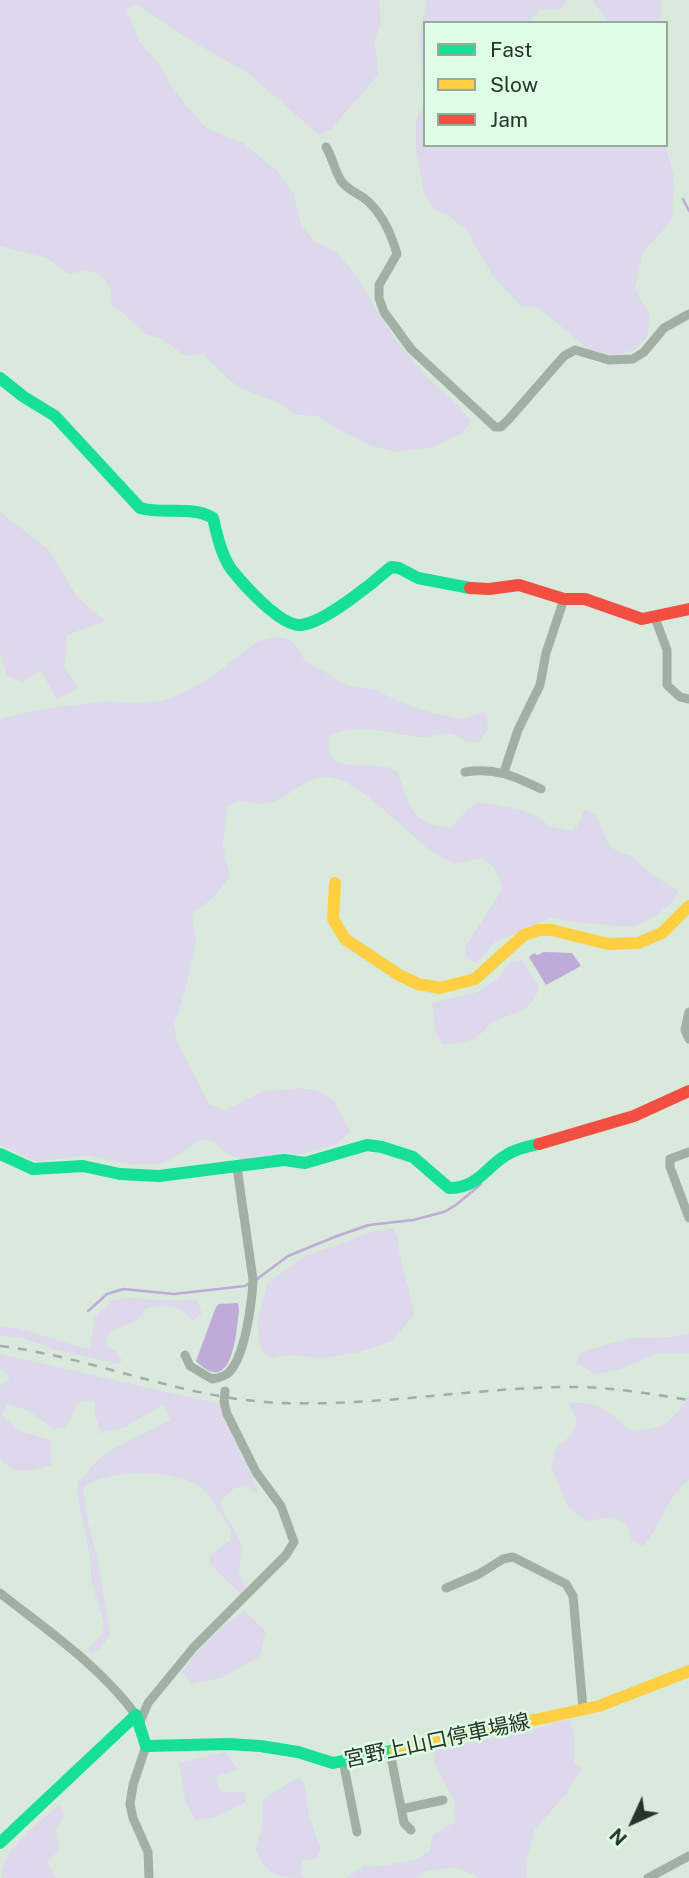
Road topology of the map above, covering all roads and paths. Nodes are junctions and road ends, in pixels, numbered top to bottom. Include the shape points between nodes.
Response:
1 (327, 147) dead end
2 (689, 314) edge
3 (0, 377) edge
4 (564, 599) junction
5 (689, 609) edge
6 (655, 618) junction
7 (689, 699) edge
8 (465, 772) dead end
9 (504, 772) junction
10 (541, 789) dead end
11 (335, 883) dead end
12 (689, 906) edge
13 (689, 1012) edge
14 (689, 1038) edge
15 (689, 1091) edge
16 (689, 1152) edge
17 (0, 1154) edge
18 (237, 1167) junction
19 (689, 1218) edge
20 (185, 1355) dead end
21 (227, 1374) junction
22 (212, 1379) junction
23 (225, 1391) junction
24 (446, 1588) dead end
25 (0, 1593) edge
26 (689, 1671) edge
27 (583, 1709) junction
28 (138, 1718) junction
29 (146, 1746) junction
30 (390, 1752) junction
31 (343, 1761) junction
32 (443, 1800) dead end
33 (402, 1809) junction
34 (411, 1830) dead end
35 (357, 1832) dead end
36 (0, 1843) edge
37 (689, 1856) edge
38 (149, 1878) edge
39 (648, 1878) edge

1 - 2 street via 344,186 380,213 397,254 379,285 384,312 419,357 495,427 509,419 564,356 575,350 609,360 633,359 664,328
3 - 4 street via 55,416 140,508 156,513 194,510 213,518 231,568 289,624 301,625 331,611 391,568 473,589 519,585
4 - 6 street via 585,599 642,619
4 - 9 street via 540,685
5 - 6 street
6 - 7 street via 667,650 667,685
8 - 9 street
9 - 10 street
11 - 12 street via 333,919 345,939 399,975 440,988 475,979 524,935 552,930 608,944 638,943 662,933
13 - 14 street via 685,1030
15 - 18 street via 634,1116 509,1152 461,1188 449,1188 413,1157 382,1147 359,1147 305,1163 284,1160
16 - 19 street via 670,1159
17 - 18 street via 33,1169 83,1166 120,1174 159,1176
18 - 21 street via 253,1298 238,1359
20 - 22 street via 190,1366
21 - 22 street
21 - 23 street
22 - 23 street
23 - 28 street via 228,1415 256,1472 281,1506 294,1542 194,1647
24 - 27 street via 513,1557 566,1584 573,1596
25 - 28 street via 91,1664
26 - 27 street, 宮野上山口停車場線
27 - 30 street, 宮野上山口停車場線
28 - 29 street
28 - 36 street
29 - 31 street, 宮野上山口停車場線 via 260,1746 325,1762
29 - 38 street via 130,1804 148,1852
30 - 31 street, 宮野上山口停車場線
30 - 33 street
31 - 35 street
32 - 33 street
33 - 34 street via 404,1823
37 - 39 street

